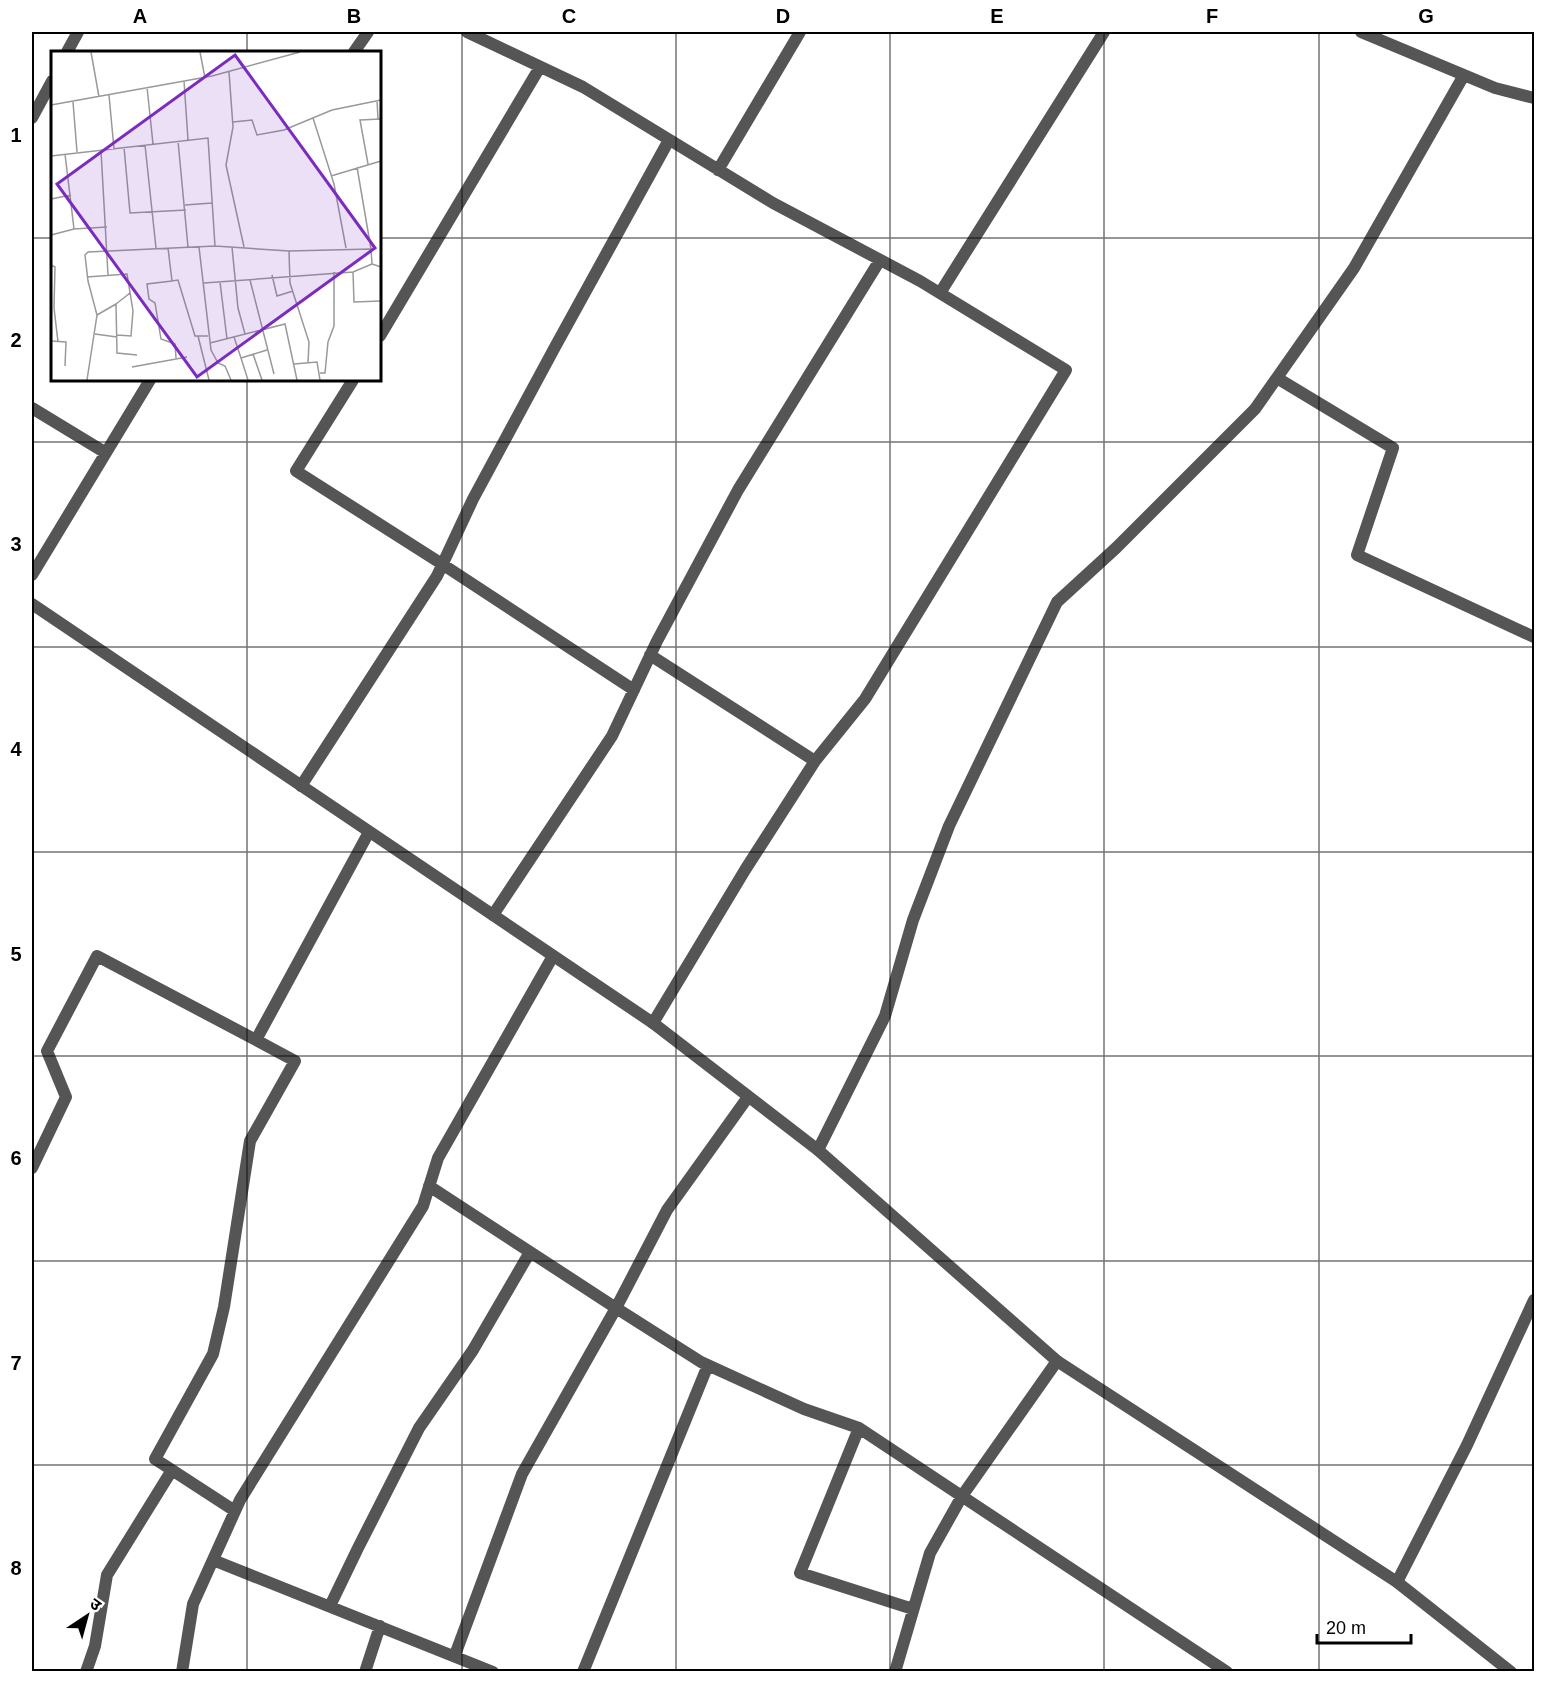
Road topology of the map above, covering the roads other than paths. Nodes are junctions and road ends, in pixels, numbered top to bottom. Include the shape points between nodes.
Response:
1 (78, 32) edge
2 (368, 32) edge
3 (800, 32) edge
4 (1104, 32) edge
5 (1361, 32) edge
6 (474, 33) edge
7 (68, 51) edge
8 (355, 51) edge
9 (540, 67) junction
10 (1464, 75) junction
11 (51, 83) edge
12 (1534, 98) edge
13 (32, 118) edge
14 (669, 140) junction
15 (718, 170) junction
16 (880, 260) junction
17 (940, 293) junction
18 (381, 334) edge
19 (1277, 378) junction
20 (149, 381) edge
21 (352, 381) edge
22 (32, 408) edge
23 (106, 453) junction
24 (442, 564) junction
25 (32, 575) edge
26 (32, 604) edge
27 (1534, 638) edge
28 (650, 655) junction
29 (634, 690) junction
30 (815, 761) junction
31 (301, 786) junction
32 (369, 832) junction
33 (493, 915) junction
34 (554, 956) junction
35 (653, 1023) junction
36 (256, 1040) junction
37 (748, 1097) junction
38 (818, 1150) junction
39 (32, 1168) edge
40 (429, 1186) junction
41 (530, 1252) junction
42 (1534, 1300) edge
43 (616, 1308) junction
44 (1057, 1361) junction
45 (708, 1365) junction
46 (858, 1428) junction
47 (172, 1470) junction
48 (962, 1496) junction
49 (235, 1511) junction
50 (213, 1560) junction
51 (1397, 1582) junction
52 (330, 1606) junction
53 (913, 1609) junction
54 (380, 1626) junction
55 (455, 1655) junction
56 (86, 1671) edge
57 (182, 1671) edge
58 (365, 1671) edge
59 (493, 1671) edge
60 (583, 1671) edge
61 (895, 1671) edge
62 (1227, 1671) edge
63 (1511, 1671) edge

1 - 7 street
2 - 8 street
3 - 15 street
4 - 17 street
5 - 10 street
6 - 9 street
9 - 14 street via 583,87
9 - 18 street
10 - 12 street
10 - 19 street via 1354,268
11 - 13 street
14 - 15 street
14 - 24 street via 549,357
15 - 16 street
16 - 17 street
16 - 28 street via 738,490
17 - 30 street via 1066,370 865,699
19 - 27 street via 1393,448 1358,555
19 - 38 street via 1255,409 1057,602 949,826 913,920 885,1016
20 - 23 street
21 - 24 street via 296,471
22 - 23 street
23 - 25 street
24 - 29 street
24 - 31 street
26 - 31 street
28 - 29 street
28 - 30 street
29 - 33 street via 612,736
30 - 35 street
31 - 32 street
32 - 33 street
32 - 36 street
33 - 34 street
34 - 35 street
34 - 40 street via 438,1158
35 - 37 street
36 - 39 street via 97,956 47,1052 66,1097
36 - 47 street via 295,1061 250,1141 213,1354 155,1459
37 - 38 street
37 - 43 street via 668,1210
38 - 44 street
40 - 41 street
40 - 49 street via 423,1206
41 - 43 street
41 - 52 street via 473,1350 419,1428
42 - 51 street via 1467,1445
43 - 45 street
43 - 55 street via 522,1474
44 - 48 street
44 - 51 street
45 - 46 street via 804,1409
45 - 60 street
46 - 48 street
46 - 53 street via 800,1573
47 - 49 street
47 - 56 street via 106,1575 95,1646
48 - 53 street via 930,1553
48 - 62 street
49 - 50 street
50 - 52 street
50 - 57 street via 193,1604
51 - 63 street
52 - 54 street
53 - 61 street
54 - 55 street
54 - 58 street
55 - 59 street

